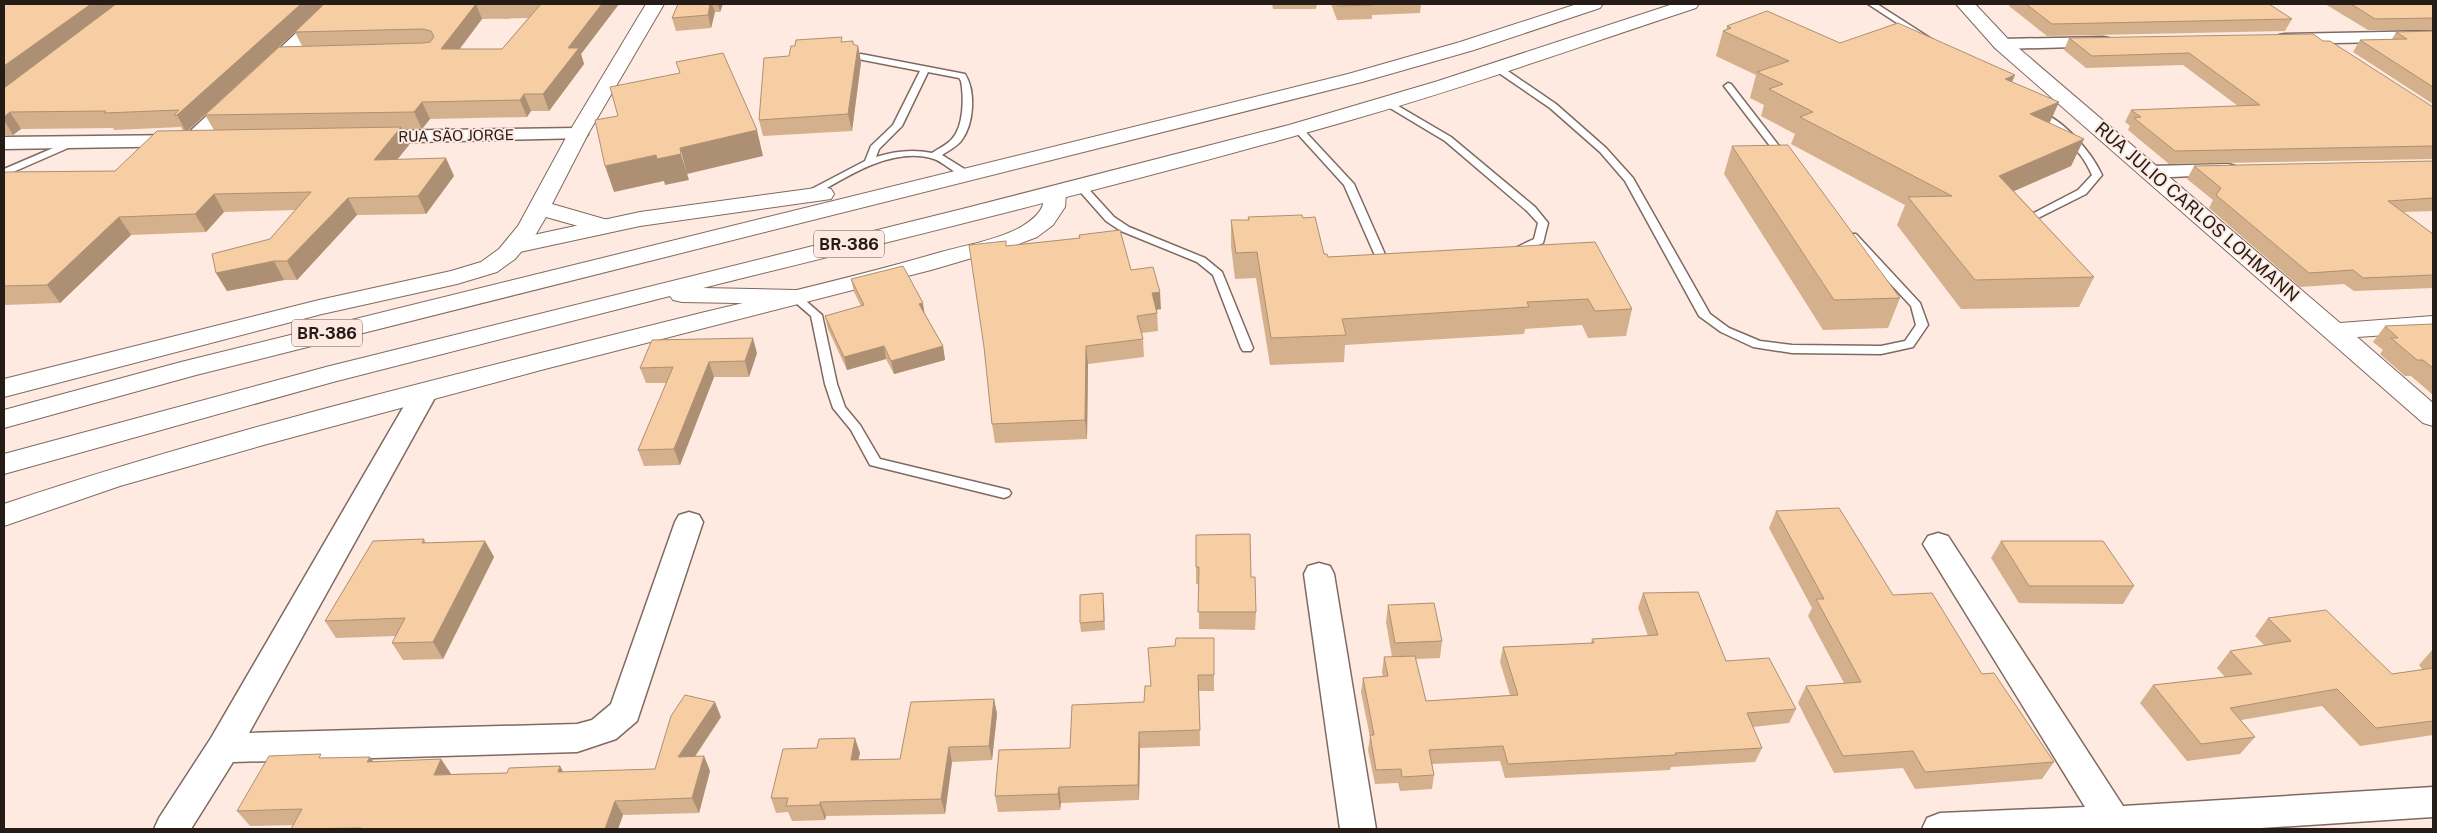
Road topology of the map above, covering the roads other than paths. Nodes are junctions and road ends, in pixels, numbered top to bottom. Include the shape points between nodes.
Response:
1 (337, 4) edge
2 (655, 4) edge
3 (1594, 4) edge
4 (1690, 4) edge
5 (1872, 4) edge
6 (1965, 4) edge
7 (2295, 24) dead end
8 (2433, 36) edge
9 (2318, 39) junction
10 (2269, 40) edge
11 (2120, 42) edge
12 (2002, 44) junction
13 (1936, 45) edge
14 (312, 55) edge
15 (2343, 55) edge
16 (282, 56) junction
17 (861, 57) dead end
18 (925, 69) junction
19 (1499, 69) junction
20 (1728, 86) dead end
21 (1388, 103) junction
22 (2031, 109) edge
23 (1298, 129) junction
24 (578, 134) junction
25 (350, 138) edge
26 (192, 140) junction
27 (221, 140) edge
28 (74, 142) junction
29 (4, 143) edge
30 (934, 156) junction
31 (870, 162) junction
32 (1792, 170) edge
33 (2248, 170) edge
34 (4, 172) edge
35 (2151, 172) junction
36 (968, 175) junction
37 (1080, 186) junction
38 (1055, 192) junction
39 (806, 196) junction
40 (540, 208) junction
41 (2030, 219) edge
42 (603, 226) junction
43 (1844, 227) edge
44 (515, 246) junction
45 (1504, 254) edge
46 (1398, 272) edge
47 (641, 295) junction
48 (795, 297) junction
49 (2433, 324) edge
50 (2336, 330) junction
51 (1247, 348) dead end
52 (4, 378) edge
53 (4, 388) edge
54 (424, 394) junction
55 (2433, 417) edge
56 (4, 419) edge
57 (4, 464) edge
58 (1004, 493) dead end
59 (4, 516) edge
60 (689, 522) dead end
61 (1938, 544) dead end
62 (1319, 574) dead end
63 (223, 748) junction
64 (2433, 802) edge
65 (2116, 825) edge
66 (172, 829) edge
67 (1358, 829) edge
68 (1940, 829) edge

1 - 16 street
2 - 24 main road
3 - 36 main road, BR-386 via 1467,46 1355,78
4 - 19 main road, BR-386
5 - 13 lane
6 - 12 main road, RUA JULIO CARLOS LOHMANN
7 - 9 street
8 - 9 street
9 - 10 street
9 - 15 street
11 - 12 street
12 - 35 main road, RUA JULIO CARLOS LOHMANN
14 - 16 street
16 - 26 street
17 - 18 lane
18 - 30 lane via 962,76 968,88 962,132 956,141
18 - 31 lane via 897,126 874,148
19 - 21 main road, BR-386
19 - 43 lane via 1553,106 1603,150 1629,180 1705,316 1725,330 1757,344 1792,348 1881,350 1909,344 1922,325 1916,305
20 - 32 lane
21 - 23 main road, BR-386
21 - 45 lane via 1448,139 1532,209 1543,224 1539,241 1523,250
22 - 41 lane via 2069,135 2091,159 2097,175 2082,192
23 - 37 main road, BR-386
23 - 46 lane via 1349,184 1382,260
24 - 25 street, RUA SÃO JORGE
24 - 40 main road
26 - 27 street
26 - 28 street
28 - 29 street
28 - 34 lane
30 - 31 lane via 901,155
30 - 36 lane
31 - 39 lane
33 - 35 street
35 - 50 main road, RUA JULIO CARLOS LOHMANN
36 - 39 main road
36 - 56 main road, BR-386 via 200,365
37 - 38 main road, BR-386
37 - 51 lane via 1110,219 1125,229 1201,260 1218,274
38 - 47 main road, BR-386
38 - 48 main road via 1054,207 1045,220 1005,242
39 - 42 main road
40 - 42 main road
40 - 44 main road
42 - 44 main road
44 - 52 main road via 235,321
44 - 53 main road via 476,273 319,307
47 - 48 main road
47 - 57 main road, BR-386 via 190,410
48 - 54 main road
48 - 58 lane via 816,316 839,408 856,428 875,462
49 - 50 main road
50 - 55 main road, RUA JULIO CARLOS LOHMANN
54 - 59 main road via 110,479
54 - 63 street
60 - 63 street via 625,710 614,724 597,734 577,738
61 - 65 street
62 - 67 street
63 - 66 street
64 - 65 street
65 - 68 street

